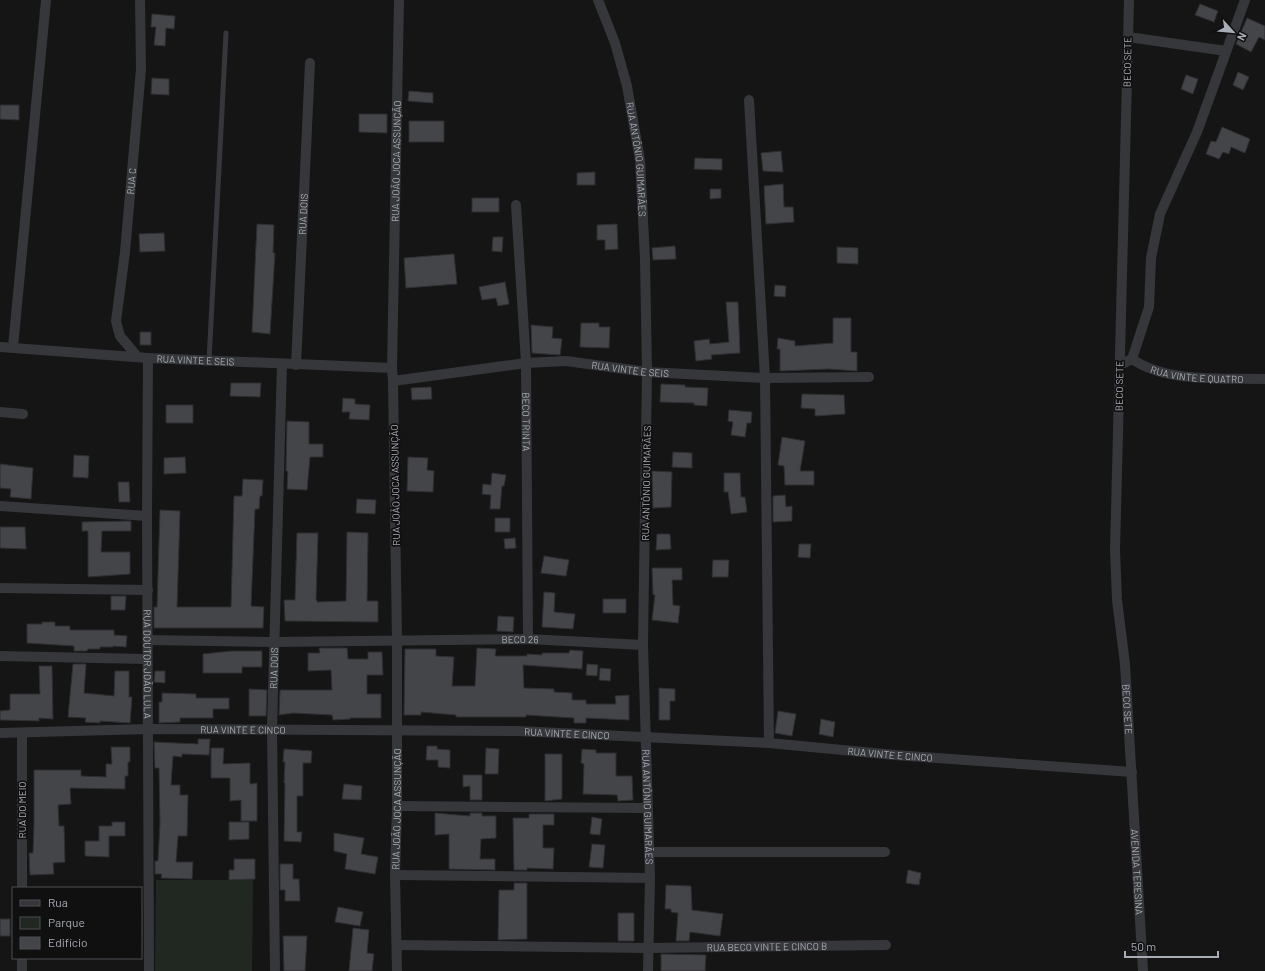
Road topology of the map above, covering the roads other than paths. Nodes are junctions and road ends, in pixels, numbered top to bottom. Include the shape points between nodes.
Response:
1 (46, 0) edge
2 (140, 0) edge
3 (399, 0) edge
4 (598, 0) edge
5 (1129, 0) edge
6 (1245, 0) edge
7 (226, 33) dead end
8 (1128, 37) junction
9 (1226, 51) junction
10 (310, 63) dead end
11 (749, 100) dead end
12 (516, 205) dead end
13 (0, 346) edge
14 (13, 347) junction
15 (136, 356) junction
16 (148, 358) junction
17 (1132, 359) junction
18 (209, 361) junction
19 (526, 363) junction
20 (282, 364) junction
21 (296, 365) junction
22 (1120, 365) junction
23 (392, 368) junction
24 (648, 372) junction
25 (868, 377) dead end
26 (765, 378) junction
27 (1265, 378) edge
28 (393, 381) junction
29 (0, 412) edge
30 (23, 414) dead end
31 (0, 506) edge
32 (146, 516) junction
33 (0, 588) edge
34 (148, 590) junction
35 (528, 639) junction
36 (148, 640) junction
37 (397, 640) junction
38 (274, 642) junction
39 (643, 645) junction
40 (0, 656) edge
41 (147, 659) junction
42 (147, 729) junction
43 (272, 729) junction
44 (397, 730) junction
45 (22, 733) junction
46 (0, 734) edge
47 (646, 738) junction
48 (769, 743) junction
49 (1132, 772) junction
50 (397, 806) junction
51 (647, 808) junction
52 (649, 852) junction
53 (885, 852) dead end
54 (395, 875) junction
55 (650, 878) junction
56 (22, 887) edge
57 (397, 945) junction
58 (886, 945) dead end
59 (648, 948) junction
60 (22, 959) edge
61 (22, 971) edge
62 (149, 971) edge
63 (275, 971) edge
64 (397, 971) edge
65 (648, 971) edge
66 (1143, 971) edge

1 - 14 street
2 - 15 street, RUA C via 138,103 125,252 116,321 120,336
3 - 23 street, RUA JOÃO JOCA ASSUNÇÃO
4 - 24 street, RUA ANTÔNIO GUIMARÃES via 615,42 627,86 640,160
5 - 8 street, BECO SETE
6 - 9 street
7 - 18 lane
8 - 9 street
8 - 22 street, BECO SETE
9 - 17 street via 1197,132 1160,214 1151,258 1149,307
10 - 21 street, RUA DOIS
11 - 26 street
12 - 19 street, BECO TRINTA
13 - 14 street, RUA VINTE E SEIS
14 - 15 street, RUA VINTE E SEIS
15 - 16 street, RUA VINTE E SEIS
16 - 18 street, RUA VINTE E SEIS
16 - 32 street, RUA DOUTOR JOÃO LULA
17 - 22 street
17 - 27 street, RUA VINTE E QUATRO via 1143,367 1188,377
18 - 20 street, RUA VINTE E SEIS
19 - 24 street, RUA VINTE E SEIS via 566,361
19 - 28 street, RUA VINTE E SEIS
19 - 35 street, BECO TRINTA
20 - 21 street, RUA VINTE E SEIS
20 - 38 street, RUA DOIS
21 - 23 street, RUA VINTE E SEIS
22 - 49 street, BECO SETE via 1115,550 1117,600 1126,664
23 - 28 street, RUA JOÃO JOCA ASSUNÇÃO
24 - 26 street, RUA VINTE E SEIS
24 - 39 street, RUA ANTÔNIO GUIMARÃES
25 - 26 street, RUA VINTE E SEIS
26 - 48 street
28 - 37 street, RUA JOÃO JOCA ASSUNÇÃO
29 - 30 street
31 - 32 street
32 - 34 street, RUA DOUTOR JOÃO LULA
33 - 34 street
34 - 36 street, RUA DOUTOR JOÃO LULA
35 - 37 street, BECO 26
35 - 39 street, BECO 26
36 - 38 street, BECO 26
36 - 41 street, RUA DOUTOR JOÃO LULA
37 - 38 street, BECO 26
37 - 44 street, RUA JOÃO JOCA ASSUNÇÃO
38 - 43 street, RUA DOIS
39 - 47 street, RUA ANTÔNIO GUIMARÃES
40 - 41 street
41 - 42 street, RUA DOUTOR JOÃO LULA
42 - 43 street, RUA VINTE E CINCO
42 - 45 street, RUA VINTE E CINCO
42 - 62 street, RUA DOUTOR JOÃO LULA
43 - 44 street, RUA VINTE E CINCO
43 - 63 street, RUA DOIS
44 - 47 street, RUA VINTE E CINCO via 517,731
44 - 50 street, RUA JOÃO JOCA ASSUNÇÃO
45 - 46 street, RUA VINTE E CINCO
45 - 56 street, RUA DO MEIO
47 - 48 street, RUA VINTE E CINCO
47 - 51 street, RUA ANTÔNIO GUIMARÃES
48 - 49 street, RUA VINTE E CINCO
49 - 66 street, AVENIDA TERESINA
50 - 51 street
50 - 54 street, RUA JOÃO JOCA ASSUNÇÃO
51 - 52 street, RUA ANTÔNIO GUIMARÃES
52 - 53 street
52 - 55 street, RUA ANTÔNIO GUIMARÃES
54 - 55 street
54 - 57 street, RUA JOÃO JOCA ASSUNÇÃO
55 - 59 street, RUA ANTÔNIO GUIMARÃES
57 - 59 street, RUA BECO VINTE E CINCO B
57 - 64 street, RUA JOÃO JOCA ASSUNÇÃO
58 - 59 street, RUA BECO VINTE E CINCO B
59 - 65 street, RUA ANTÔNIO GUIMARÃES
60 - 61 street

